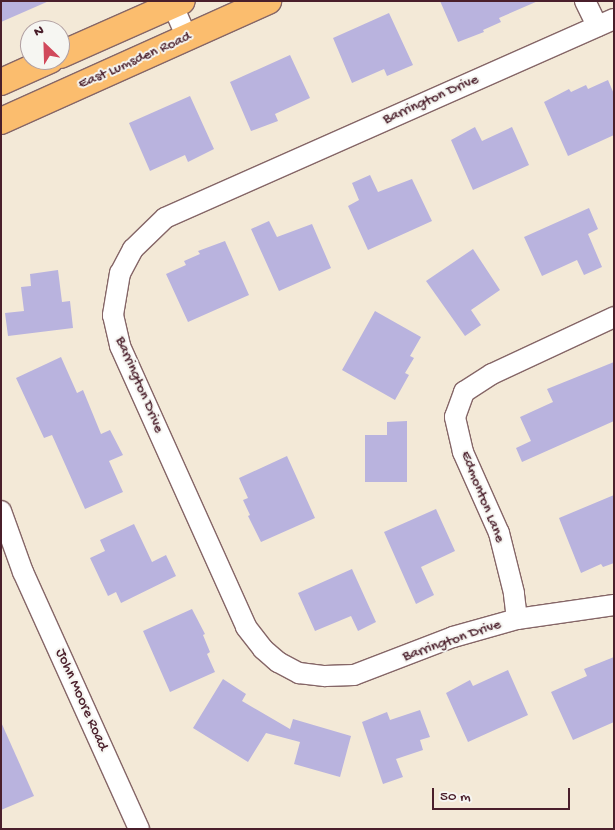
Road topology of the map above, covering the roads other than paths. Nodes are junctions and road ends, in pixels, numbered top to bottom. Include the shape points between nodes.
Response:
1 (268, 1) edge
2 (585, 1) edge
3 (176, 3) edge
4 (605, 22) edge
5 (187, 38) junction
6 (70, 51) edge
7 (28, 70) edge
8 (1, 82) edge
9 (1, 121) edge
10 (614, 317) edge
11 (1, 511) edge
12 (1, 540) edge
13 (23, 572) junction
14 (614, 605) edge
15 (517, 619) junction
16 (139, 829) edge

1 - 5 main road, East Lumsden Road
2 - 4 street, Barrington Drive
3 - 5 street
3 - 6 main road
4 - 15 street, Barrington Drive via 166,218 133,249 120,273 115,293 113,315 120,346 246,627 278,662 300,673 354,675 452,637
5 - 9 main road, East Lumsden Road
7 - 8 main road
10 - 15 street, Edmonton Lane via 492,374 464,392 455,417 463,452 499,533
11 - 13 street, John Moore Road
12 - 13 street, John Moore Road
13 - 16 street, John Moore Road
14 - 15 street, Barrington Drive

